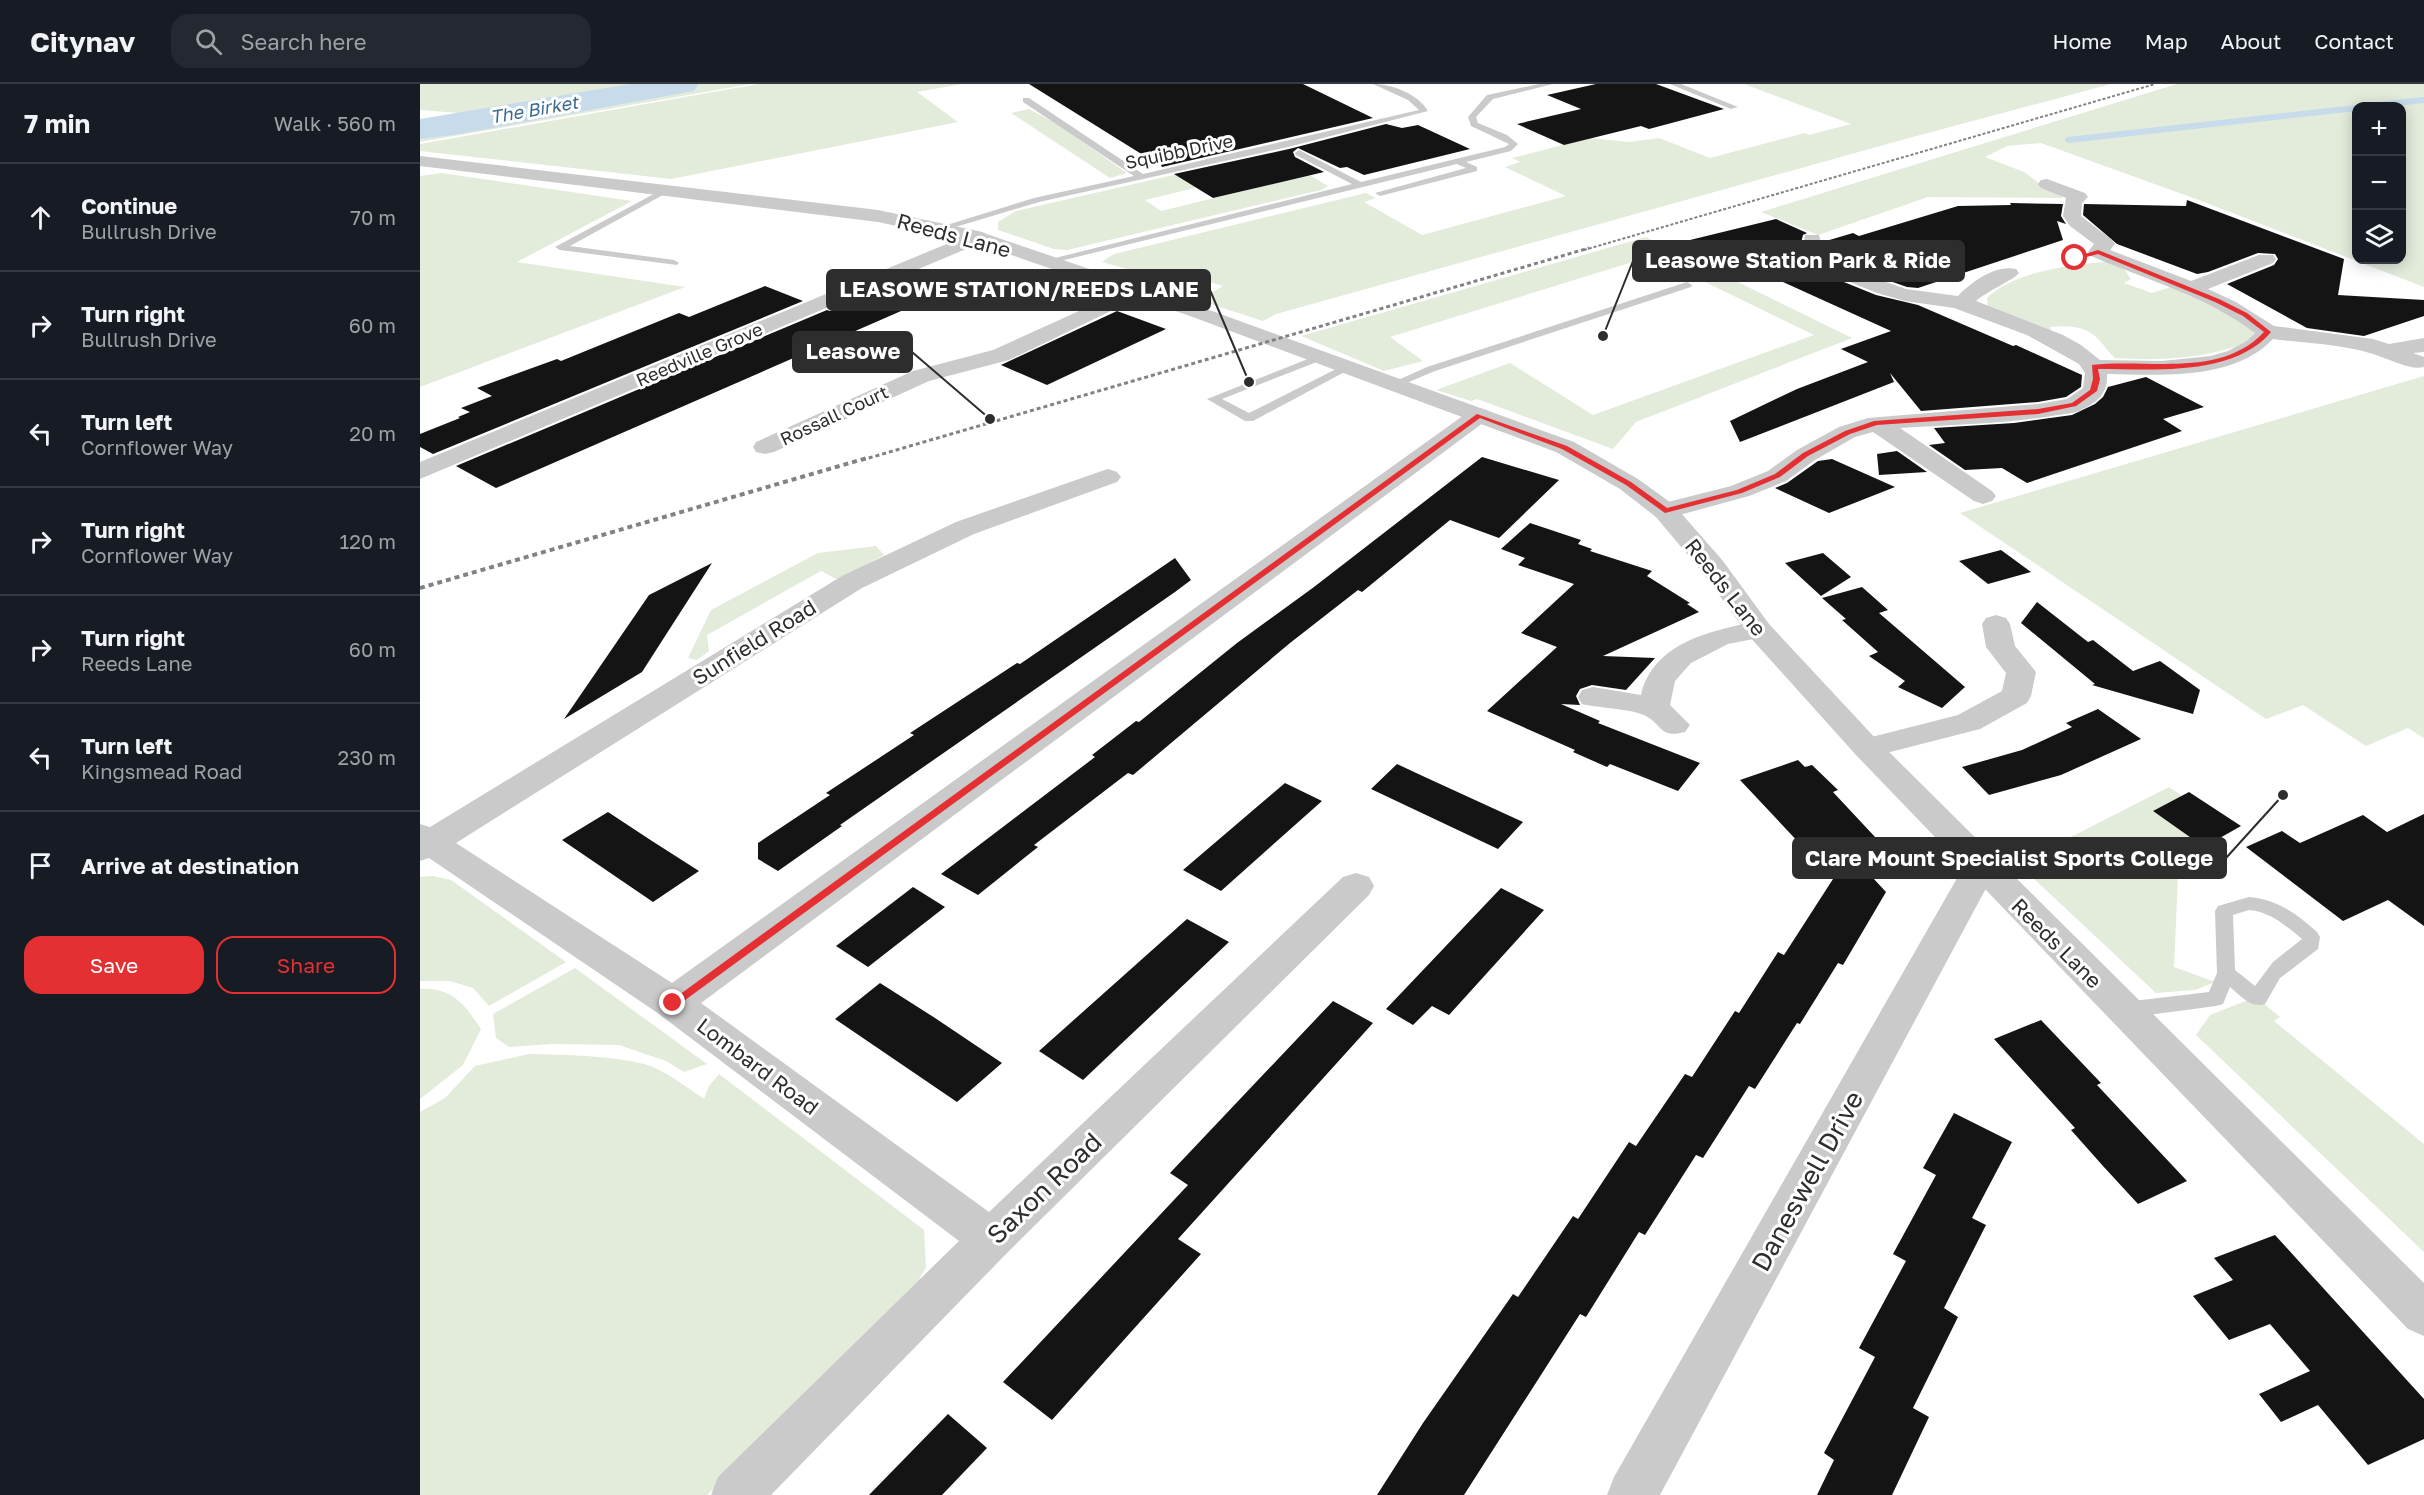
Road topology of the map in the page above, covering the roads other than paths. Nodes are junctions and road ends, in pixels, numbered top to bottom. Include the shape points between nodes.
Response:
1 (1377, 84) edge
2 (1549, 84) edge
3 (1674, 84) edge
4 (1026, 100) dead end
5 (1734, 106) dead end
6 (1299, 153) dead end
7 (420, 161) edge
8 (1457, 161) junction
9 (1141, 176) junction
10 (2047, 184) dead end
11 (1362, 185) junction
12 (668, 190) junction
13 (2100, 193) dead end
14 (1313, 197) junction
15 (2079, 197) junction
16 (1323, 202) dead end
17 (942, 228) junction
18 (978, 237) junction
19 (1780, 251) dead end
20 (2266, 259) dead end
21 (1048, 261) junction
22 (674, 263) dead end
23 (2009, 273) dead end
24 (1687, 285) dead end
25 (2189, 289) junction
26 (1137, 291) junction
27 (1963, 303) junction
28 (2268, 332) junction
29 (2420, 354) edge
30 (1318, 358) junction
31 (2094, 367) junction
32 (1346, 368) junction
33 (1393, 385) junction
34 (1479, 415) junction
35 (1876, 423) junction
36 (765, 447) dead end
37 (420, 471) edge
38 (1108, 477) dead end
39 (1983, 496) dead end
40 (1665, 511) junction
41 (1996, 624) dead end
42 (1759, 630) junction
43 (1593, 697) dead end
44 (1867, 748) junction
45 (423, 843) edge
46 (1981, 866) junction
47 (1356, 886) dead end
48 (2226, 973) junction
49 (673, 1003) junction
50 (2124, 1010) junction
51 (991, 1239) junction
52 (2424, 1314) edge
53 (736, 1495) edge
54 (1632, 1495) edge

1 - 9 lane, Squibb Drive via 1416,101 1424,111
2 - 8 lane via 1490,97 1472,117 1474,124 1514,144 1508,149
3 - 5 lane
4 - 9 lane
6 - 11 lane
7 - 12 street, Reeds Lane
8 - 11 lane
8 - 11 lane via 1474,169 1383,194
9 - 17 lane, Squibb Drive via 1037,200
10 - 15 street
11 - 14 lane
12 - 17 street, Reeds Lane via 878,216
12 - 22 lane via 560,247
13 - 15 street
14 - 16 lane
14 - 21 lane
15 - 25 street via 2073,201 2072,216 2105,244 2091,254
17 - 18 street, Reeds Lane
18 - 21 street, Reeds Lane
18 - 37 street, Reedville Grove
19 - 27 street via 1812,245 1829,264 1871,285 1901,294
20 - 25 street
21 - 26 street, Reeds Lane
23 - 27 street via 1974,290
24 - 33 lane
25 - 28 street via 2245,314
26 - 30 street, Reeds Lane
26 - 36 street, Rossall Court via 1001,355 921,376
27 - 31 street via 2064,343
28 - 29 street
28 - 31 street via 2255,346 2237,356 2209,362 2164,367
30 - 32 street, Reeds Lane
30 - 32 lane via 1213,399 1250,417
31 - 35 street via 2094,391 2074,405
32 - 33 street, Reeds Lane
33 - 34 street, Reeds Lane
34 - 40 street, Reeds Lane via 1565,447 1629,484
34 - 49 street
35 - 39 street
35 - 40 street via 1847,432 1777,476 1740,491
38 - 45 street, Sunfield Road via 965,528 852,582
40 - 42 street, Reeds Lane
41 - 44 street via 2001,647 2021,672 2016,696 1969,722
42 - 43 street via 1720,637 1681,657 1660,679 1664,716
42 - 44 street, Reeds Lane
44 - 46 street, Reeds Lane
45 - 49 street, Lombard Road
46 - 50 street, Reeds Lane
46 - 54 street, Daneswell Drive
47 - 51 street, Saxon Road
48 - 48 lane via 2258,999 2267,978 2311,944 2311,937 2277,911 2259,903 2236,905 2224,911
48 - 50 lane via 2216,999
49 - 51 street, Lombard Road
50 - 52 street, Reeds Lane
51 - 53 street, Saxon Road

